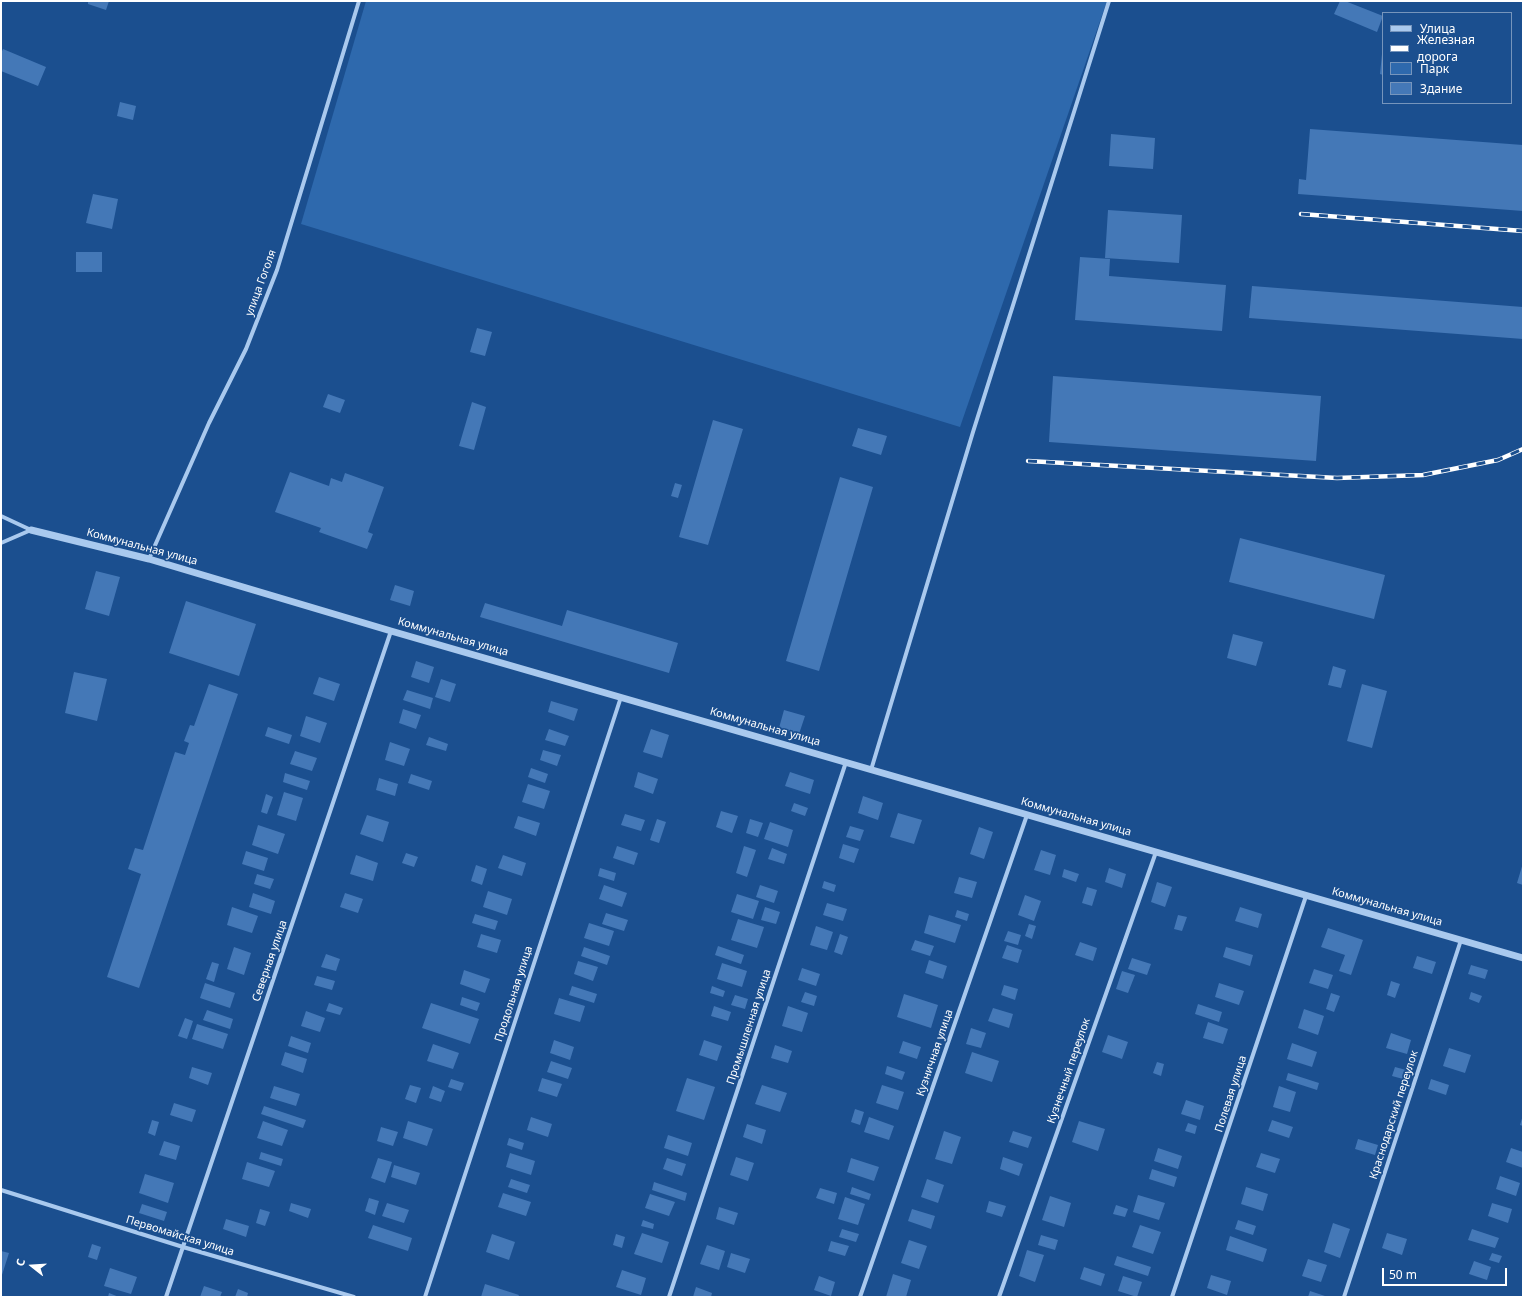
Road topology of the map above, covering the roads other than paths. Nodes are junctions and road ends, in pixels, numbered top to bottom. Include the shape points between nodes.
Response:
1 (359, 1) edge
2 (1109, 1) edge
3 (1, 516) edge
4 (31, 530) junction
5 (1, 543) edge
6 (149, 559) junction
7 (391, 631) junction
8 (621, 696) junction
9 (846, 762) junction
10 (871, 770) junction
11 (1027, 815) junction
12 (1156, 852) junction
13 (1306, 896) junction
14 (1460, 940) junction
15 (1523, 958) edge
16 (1, 1190) edge
17 (183, 1247) junction
18 (166, 1297) edge
19 (354, 1297) edge
20 (424, 1297) edge
21 (669, 1297) edge
22 (860, 1297) edge
23 (999, 1297) edge
24 (1172, 1297) edge
25 (1344, 1297) edge

1 - 6 street, улица Гоголя via 274,277 246,348 209,423
2 - 10 street via 973,432
3 - 4 street, Коммунальная улица
4 - 5 street
4 - 6 street, Коммунальная улица
6 - 7 street, Коммунальная улица
7 - 8 street, Коммунальная улица
7 - 17 street, Северная улица
8 - 9 street, Коммунальная улица
8 - 20 street, Продольная улица
9 - 10 street, Коммунальная улица
9 - 21 street, Промышленная улица
10 - 11 street, Коммунальная улица
11 - 12 street, Коммунальная улица
11 - 22 street, Кузничная улица
12 - 13 street, Коммунальная улица
12 - 23 street, Кузнечный переулок
13 - 14 street, Коммунальная улица
13 - 24 street, Полевая улица
14 - 15 street, Коммунальная улица
14 - 25 street, Краснодарский переулок
16 - 17 street, Первомайская улица
17 - 18 street, Северная улица
17 - 19 street, Первомайская улица

